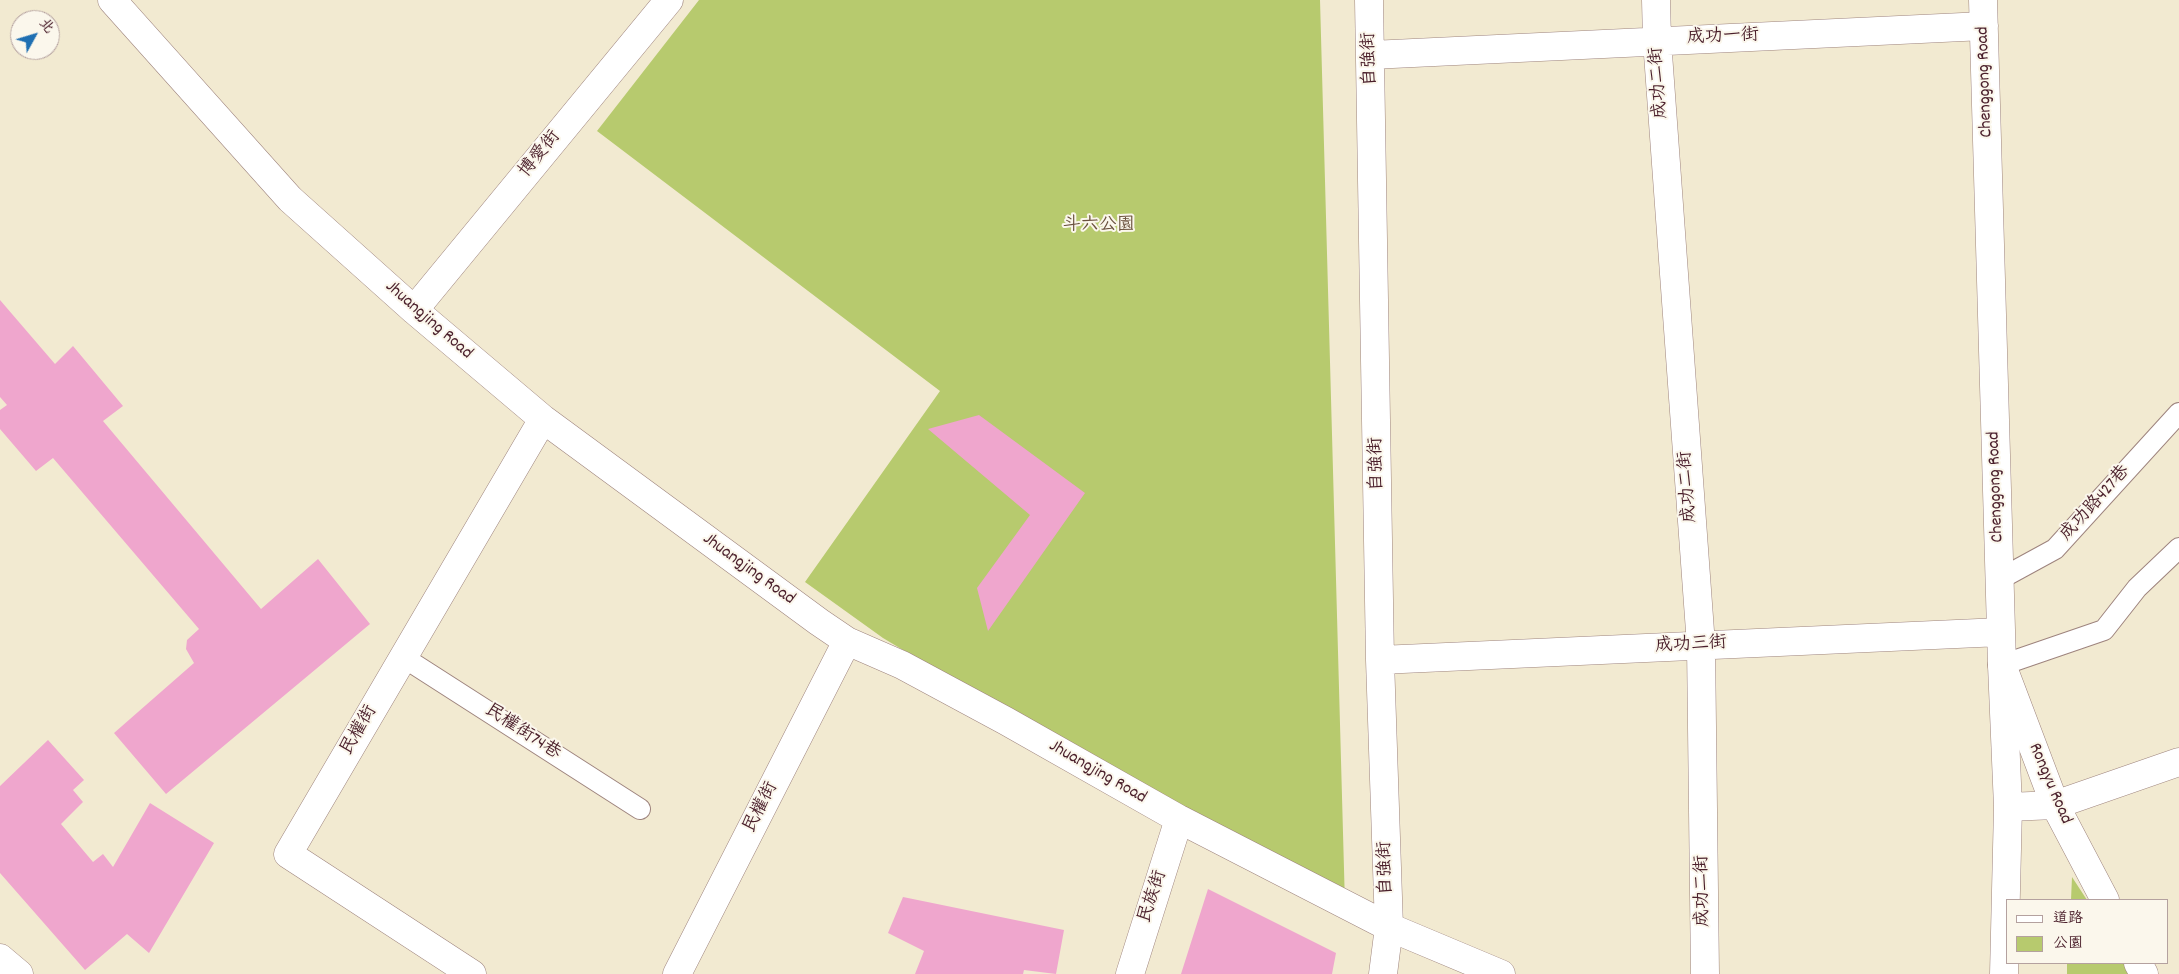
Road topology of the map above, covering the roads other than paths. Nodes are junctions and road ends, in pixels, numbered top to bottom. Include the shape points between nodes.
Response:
1 (112, 0) edge
2 (669, 0) edge
3 (1369, 0) edge
4 (1656, 0) edge
5 (1983, 13) edge
6 (1657, 40) junction
7 (1371, 55) junction
8 (414, 310) junction
9 (2179, 412) edge
10 (543, 419) junction
11 (2179, 548) edge
12 (2000, 579) junction
13 (2001, 632) junction
14 (847, 641) junction
15 (1701, 646) junction
16 (403, 657) junction
17 (1380, 660) junction
18 (2002, 665) junction
19 (2179, 762) edge
20 (2055, 804) junction
21 (2008, 807) junction
22 (640, 809) dead end
23 (1179, 819) junction
24 (2104, 899) edge
25 (1389, 927) junction
26 (0, 958) edge
27 (19, 974) edge
28 (472, 974) edge
29 (677, 974) edge
30 (1130, 974) edge
31 (1383, 974) edge
32 (1501, 974) edge
33 (1706, 974) edge
34 (2004, 974) edge

1 - 8 street, Jhuangjing Road via 290,199
2 - 8 street, 博愛街
3 - 7 street, 自強街
4 - 6 street, 成功二街
5 - 6 street, 成功一街
5 - 12 street, Chenggong Road
6 - 7 street, 成功一街
6 - 15 street, 成功二街
7 - 17 street, 自強街
8 - 10 street, Jhuangjing Road
9 - 12 lane, 成功路427巷 via 2055,549
10 - 14 street, Jhuangjing Road
10 - 16 street, 民權街
11 - 18 lane via 2137,588 2104,630
12 - 13 street, Chenggong Road
13 - 15 street, 成功三街
13 - 18 street, Chenggong Road
14 - 23 street, Jhuangjing Road via 902,665
14 - 29 street, 民權街
15 - 17 street, 成功三街
15 - 33 street, 成功二街
16 - 22 lane, 民權街74巷
16 - 28 street, 民權街 via 288,854
17 - 25 street, 自強街
18 - 20 street, Rongyu Road
18 - 21 street, Chenggong Road
19 - 20 street
20 - 21 street
20 - 24 street, Rongyu Road
21 - 34 street, Chenggong Road
23 - 25 street, Jhuangjing Road
23 - 30 street, 民族街
25 - 31 street
25 - 32 street, Jhuangjing Road
26 - 27 street

